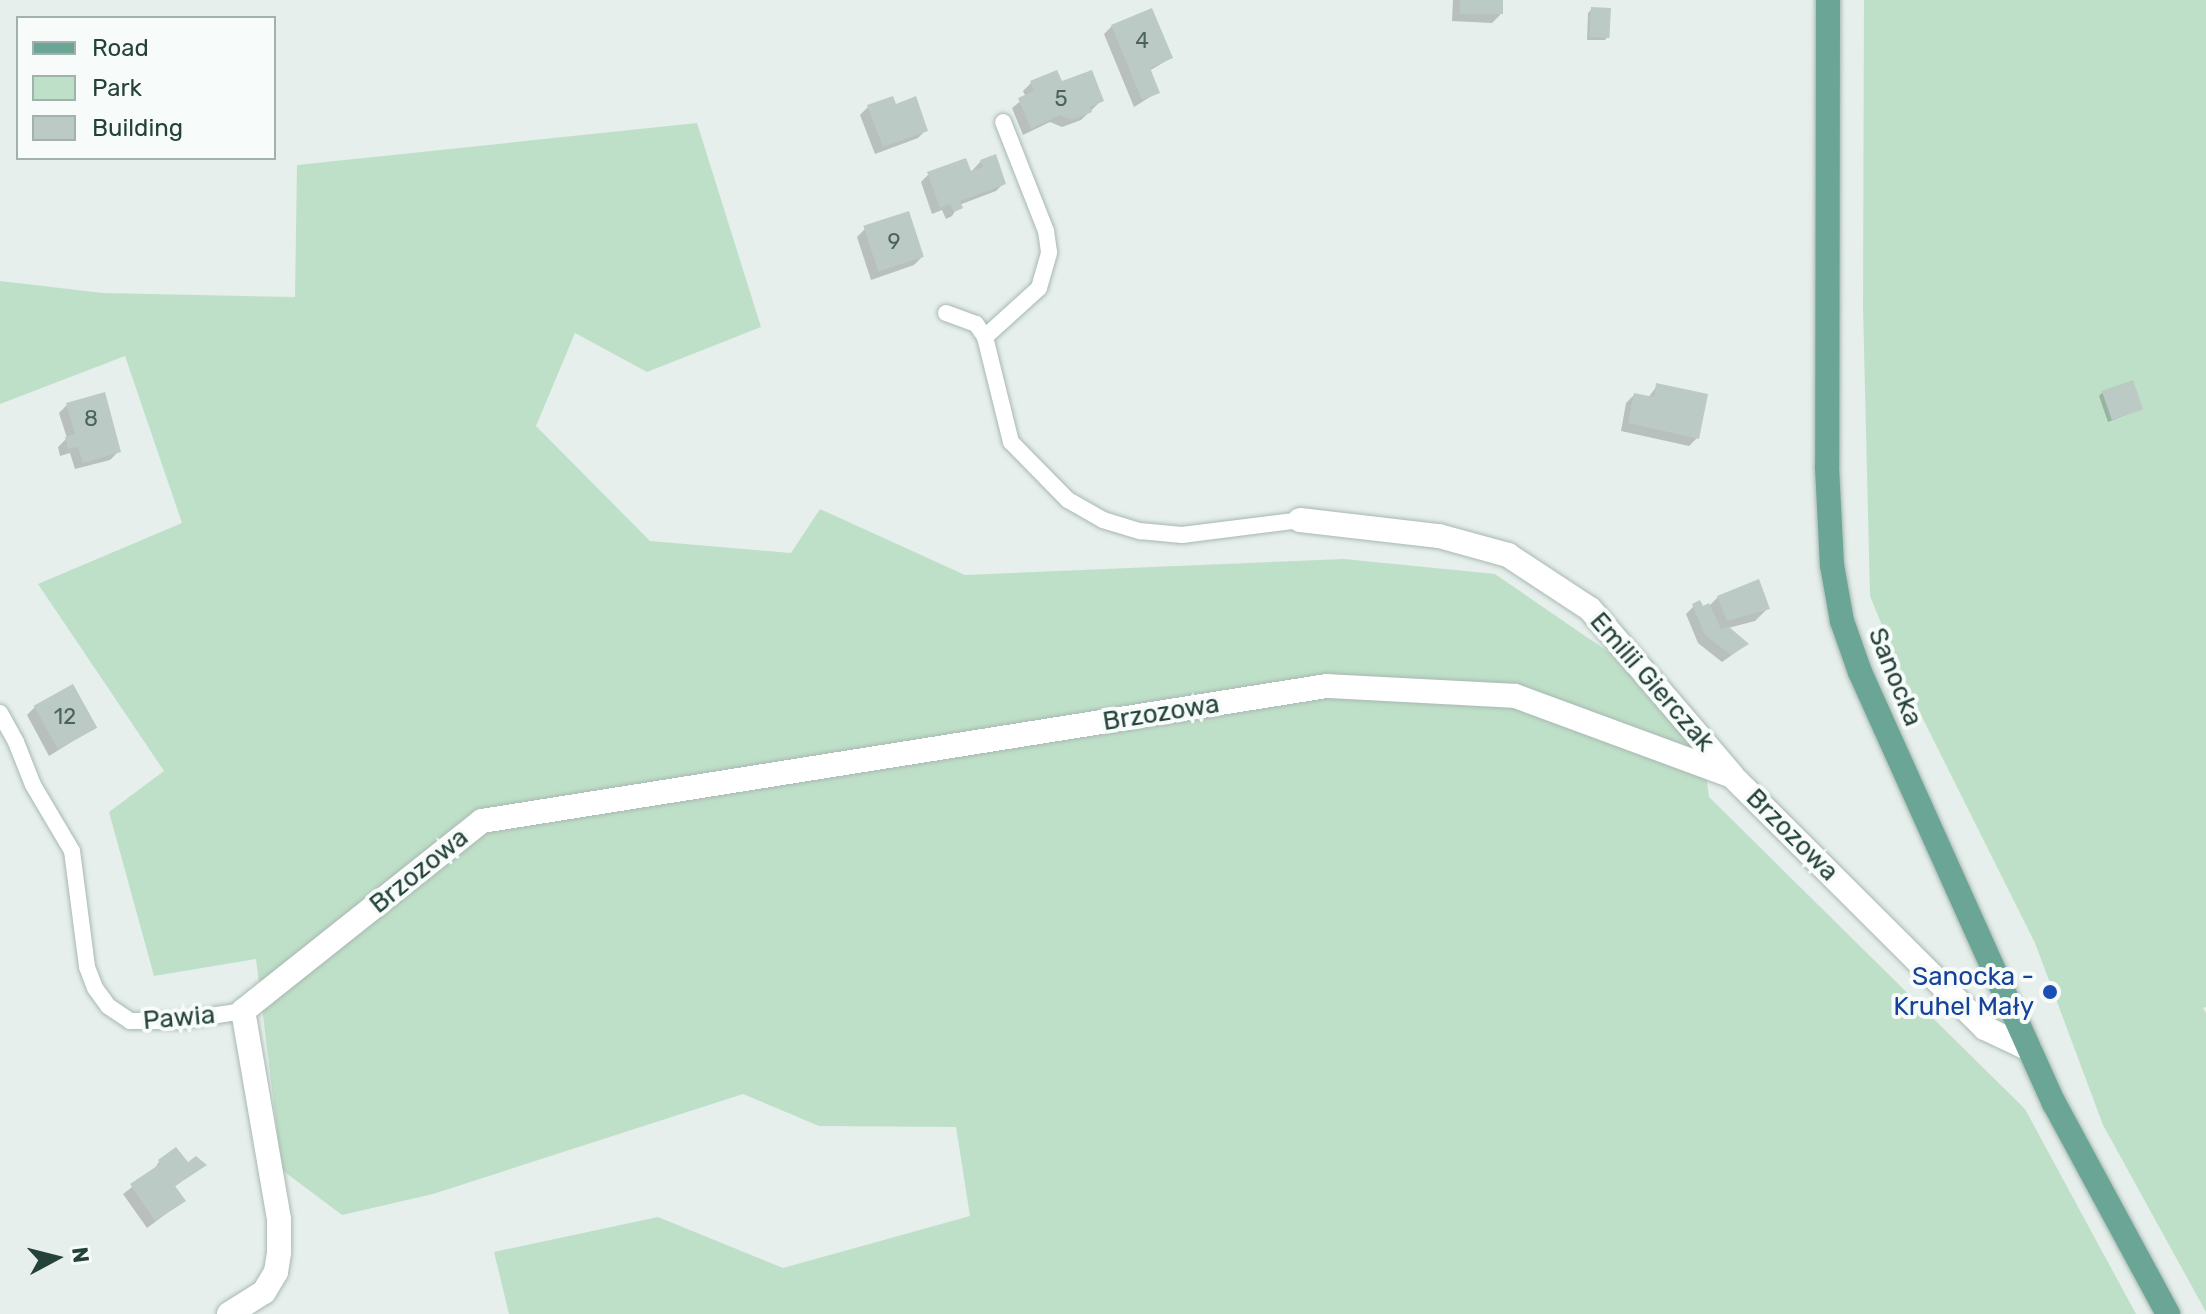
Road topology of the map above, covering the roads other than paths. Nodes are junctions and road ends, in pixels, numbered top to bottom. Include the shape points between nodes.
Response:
1 (1828, 0) edge
2 (1003, 122) dead end
3 (946, 313) dead end
4 (985, 337) junction
5 (1300, 520) joint
6 (0, 713) edge
7 (1732, 776) junction
8 (243, 1011) junction
9 (2029, 1049) junction
10 (229, 1314) edge
11 (2168, 1314) edge

1 - 9 main road, Sanocka via 1827,467 1837,600 1860,672
2 - 4 lane via 1046,231 1049,252 1039,288
3 - 4 lane via 976,324
4 - 5 lane, Emilii Gierczak via 1011,442 1068,500 1103,520 1182,535
5 - 7 street, Emilii Gierczak via 1439,536 1508,555 1590,609
6 - 8 lane, Pawia via 33,785 72,851 87,967 108,1006 130,1021 178,1021
7 - 8 street, Brzozowa via 1515,696 1327,686 482,821
7 - 9 street, Brzozowa via 1985,1028
8 - 10 street, Pawia via 279,1219 279,1252 276,1272 264,1292
9 - 11 main road, Sanocka

